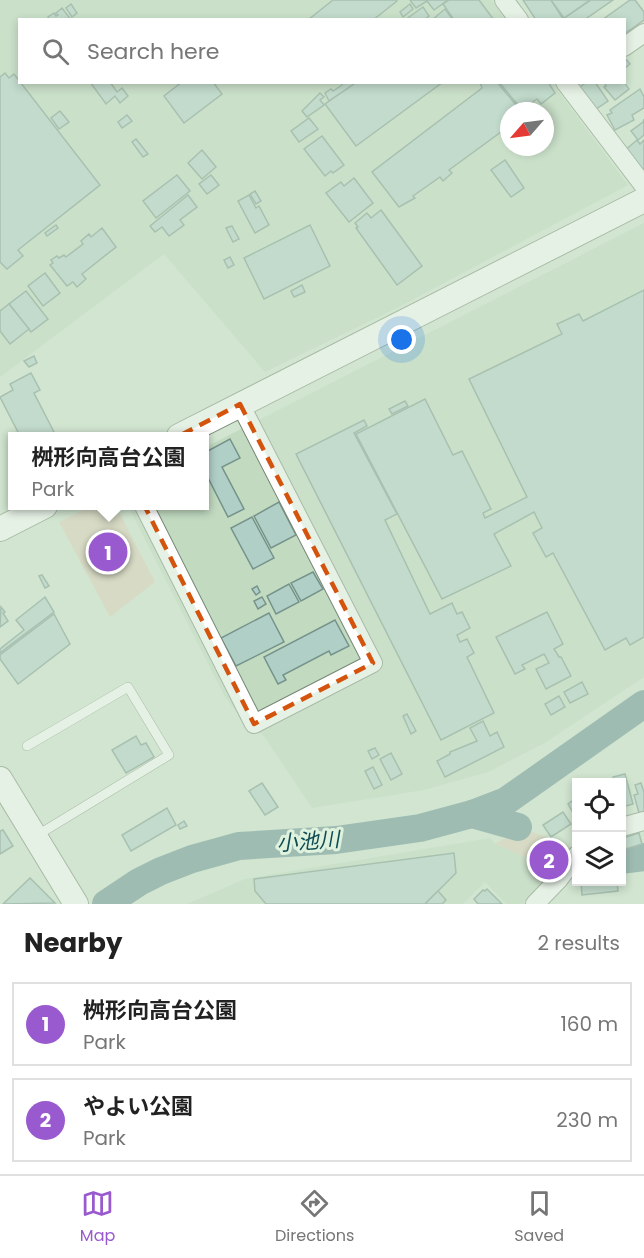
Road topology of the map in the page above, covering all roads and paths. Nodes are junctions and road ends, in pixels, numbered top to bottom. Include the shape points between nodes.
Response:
1 (504, 0) edge
2 (518, 18) edge
3 (644, 33) edge
4 (626, 46) edge
5 (569, 84) edge
6 (644, 186) edge
7 (644, 200) edge
8 (240, 404) junction
9 (187, 432) edge
10 (37, 510) edge
11 (146, 510) edge
12 (0, 529) edge
13 (27, 746) dead end
14 (0, 779) edge
15 (644, 821) edge
16 (626, 826) edge
17 (35, 836) junction
18 (572, 861) edge
19 (71, 902) edge
20 (535, 904) edge

1 - 2 street
3 - 4 street
5 - 6 street
7 - 8 street
8 - 9 street
8 - 11 street via 373,663 254,724
10 - 12 street
13 - 17 lane via 128,687 169,755
14 - 17 street
15 - 16 street
17 - 19 street
18 - 20 street

